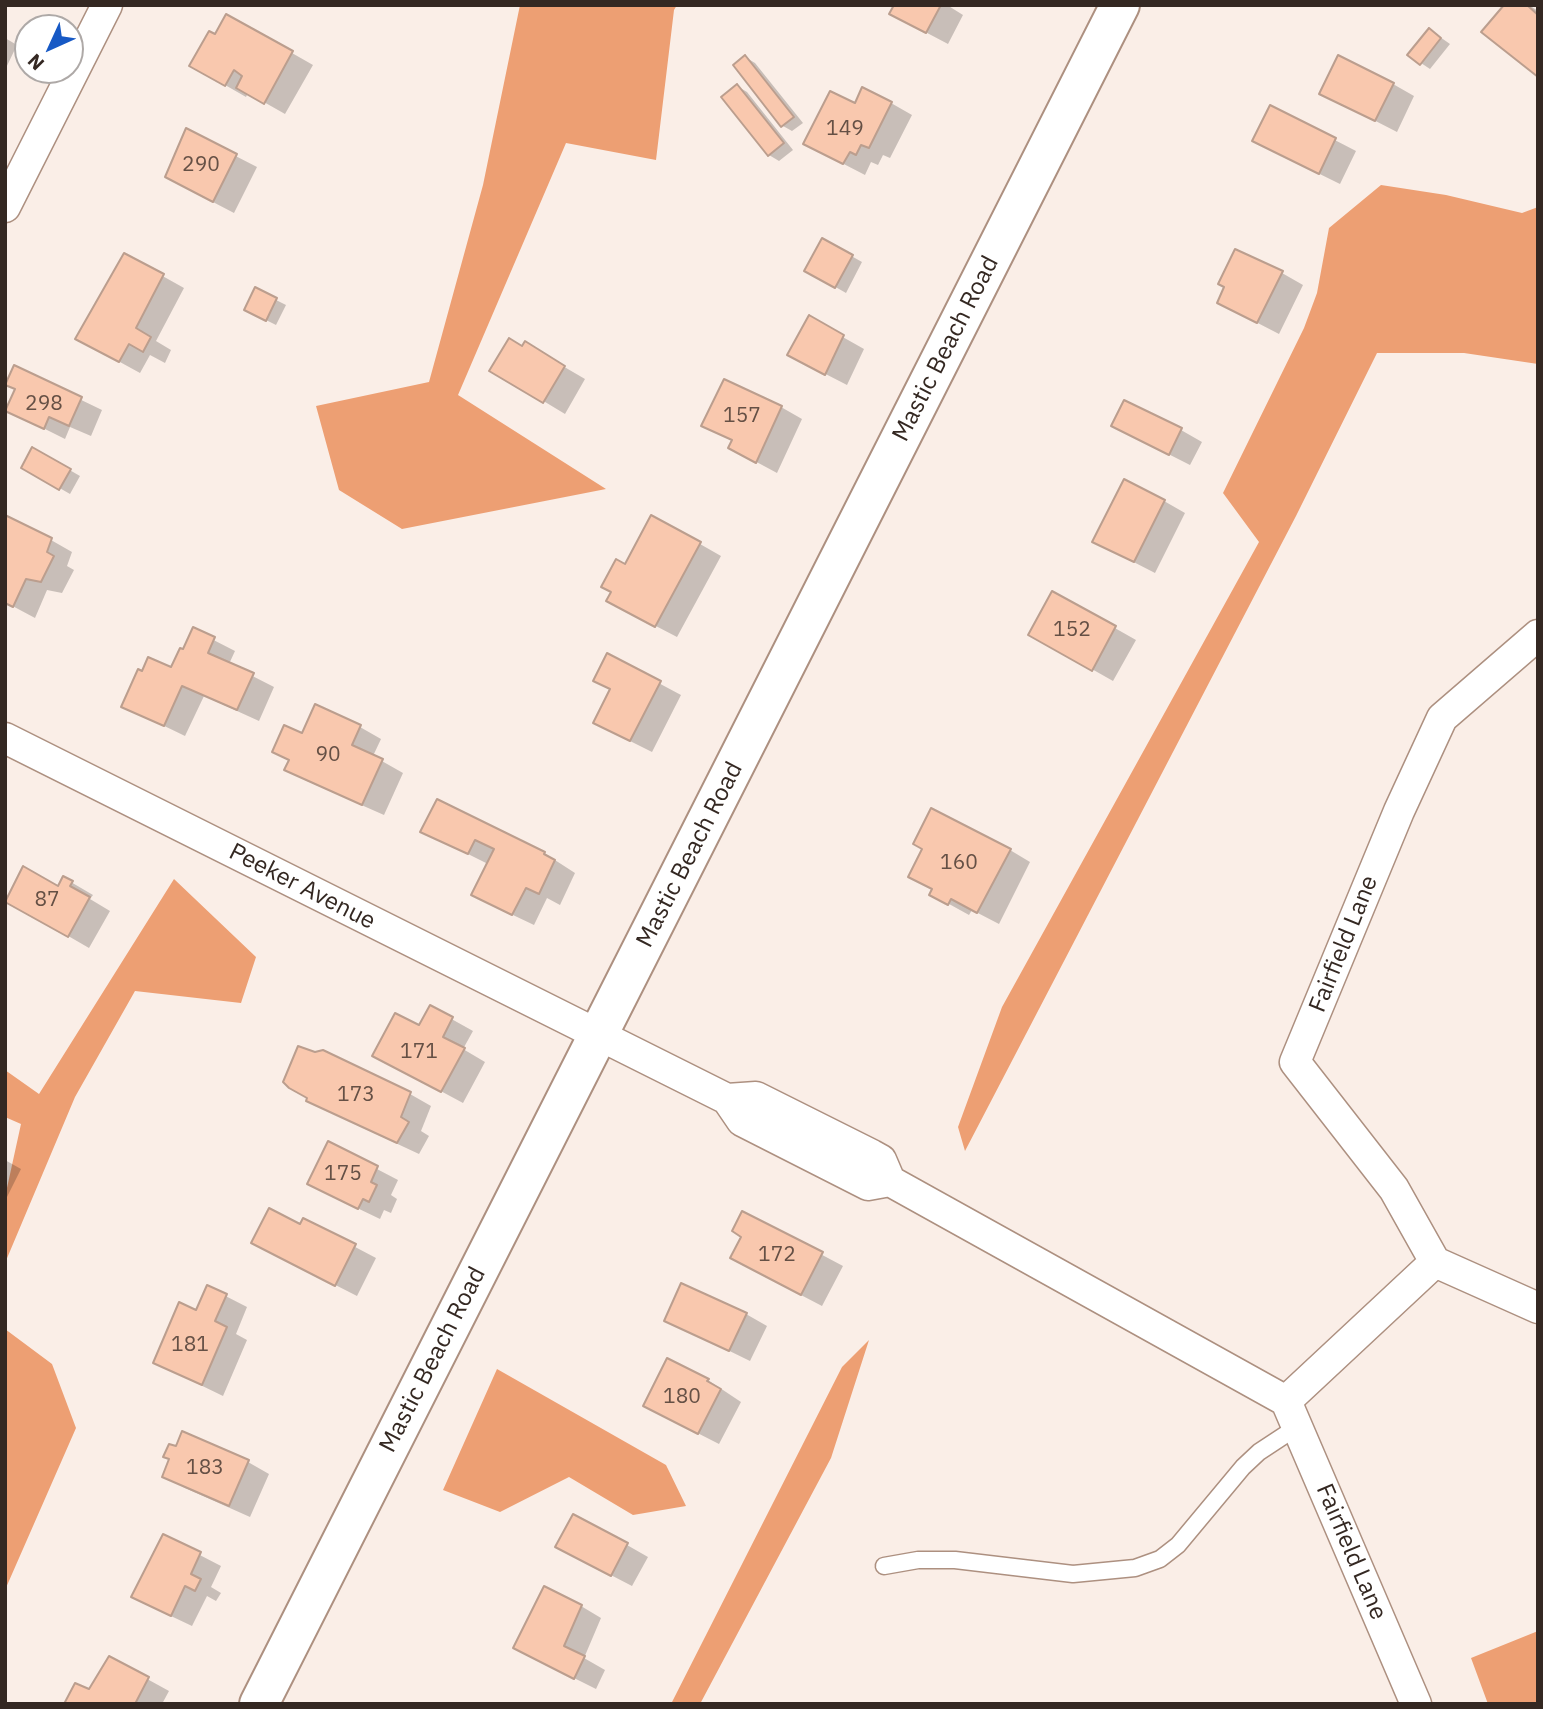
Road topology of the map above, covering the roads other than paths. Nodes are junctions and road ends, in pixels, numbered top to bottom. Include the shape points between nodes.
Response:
1 (107, 5) edge
2 (1120, 5) edge
3 (5, 207) edge
4 (1538, 635) edge
5 (5, 738) edge
6 (598, 1036) junction
7 (1435, 1262) junction
8 (1538, 1308) edge
9 (1292, 1414) junction
10 (884, 1566) dead end
11 (259, 1704) edge
12 (1416, 1704) edge

1 - 3 street
2 - 6 street, Mastic Beach Road
4 - 7 street, Fairfield Lane via 1442,718 1295,1062 1394,1189
5 - 6 street, Peeker Avenue
6 - 9 street via 727,1099 742,1121 868,1185 890,1181
6 - 11 street, Mastic Beach Road
7 - 8 street
7 - 9 street
9 - 10 lane via 1178,1545 1160,1559 1135,1568 1073,1574 955,1560
9 - 12 street, Fairfield Lane

